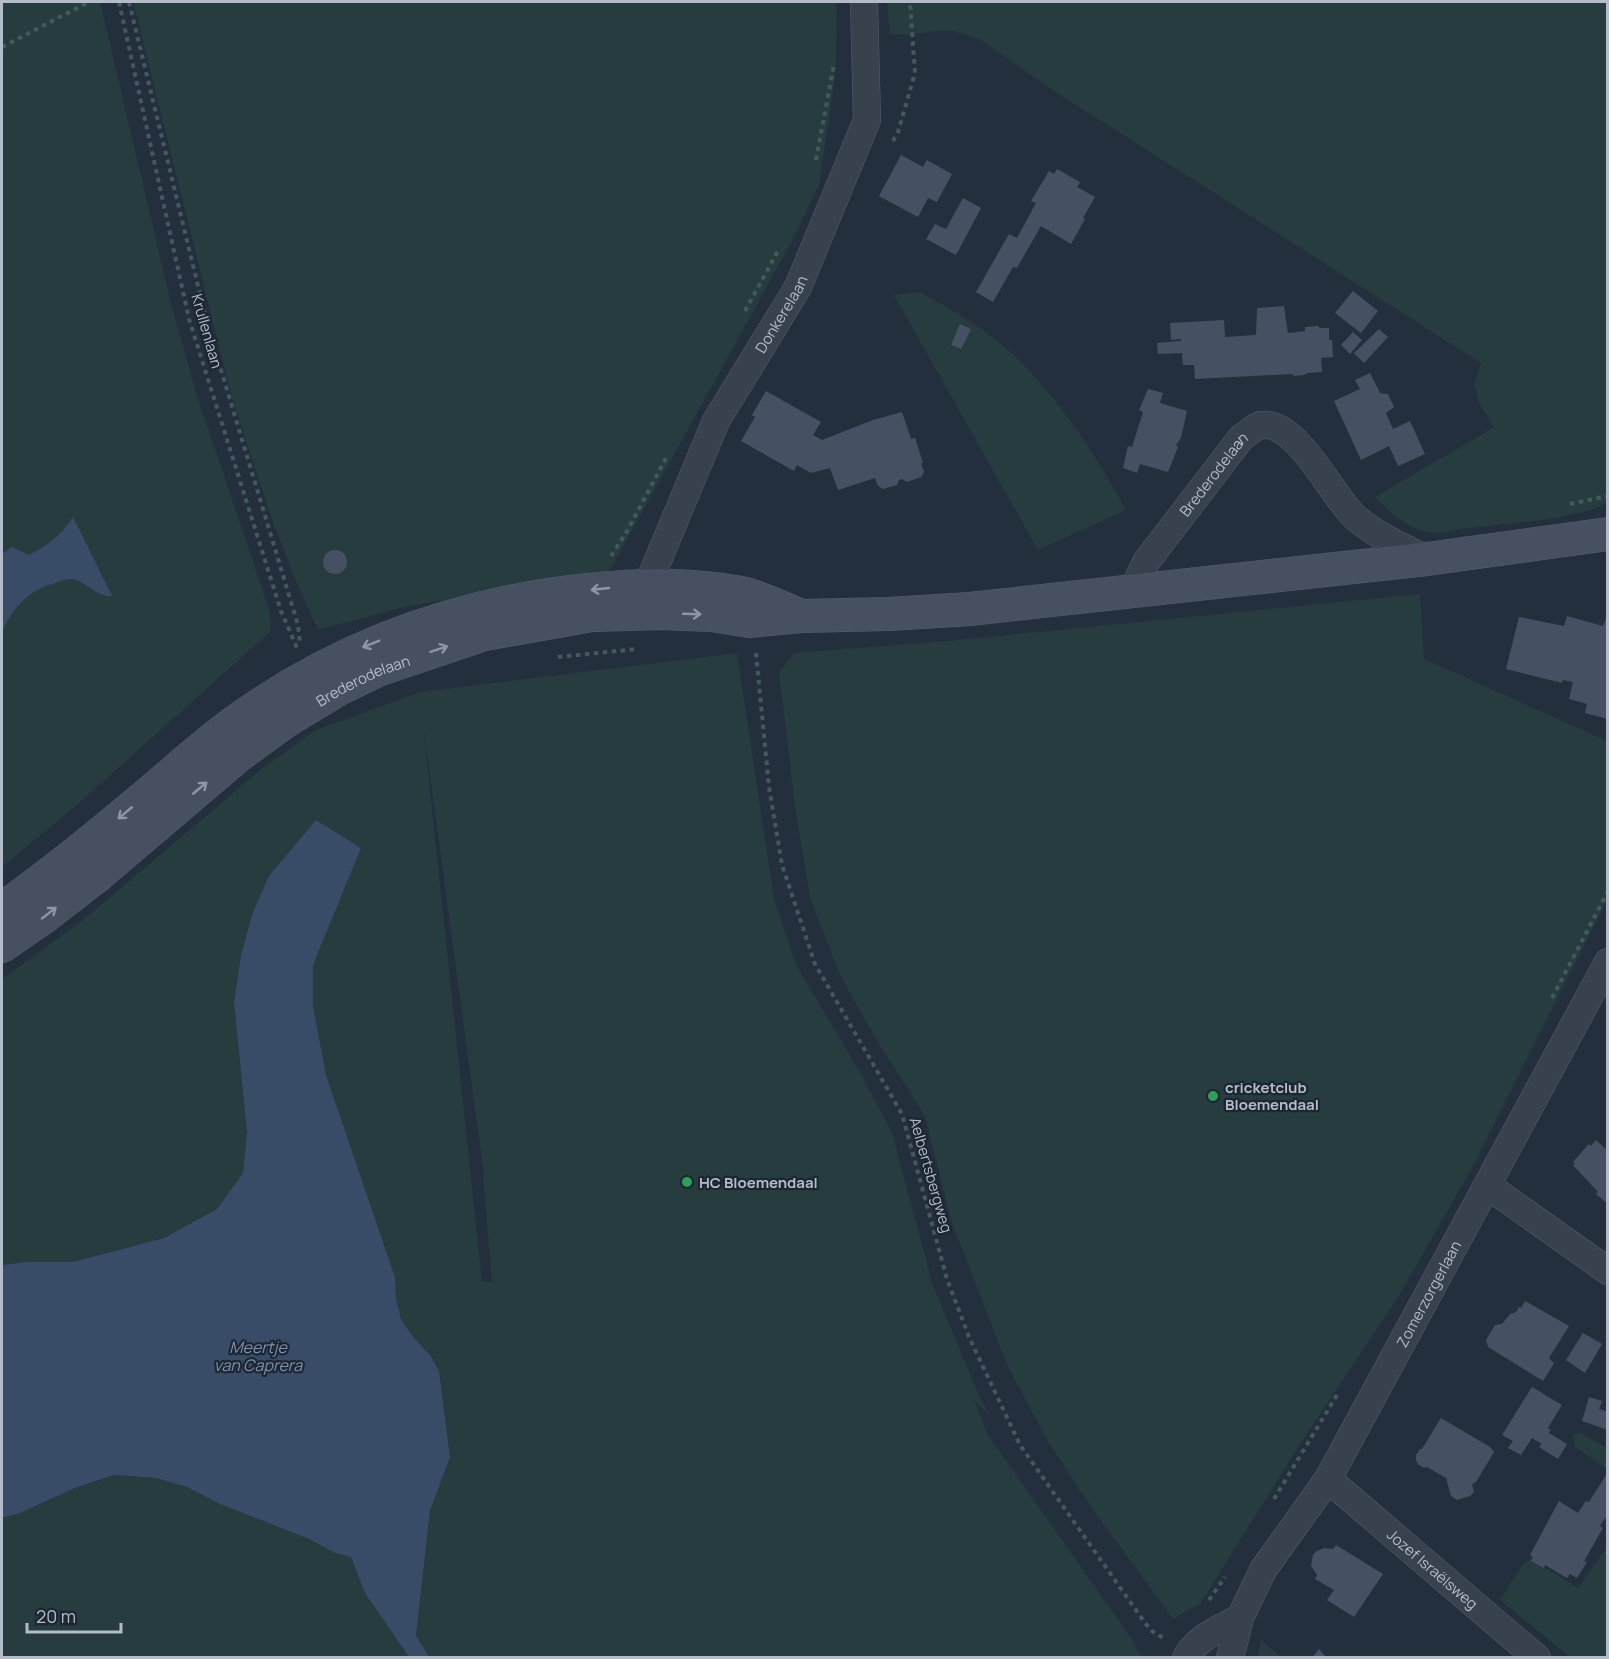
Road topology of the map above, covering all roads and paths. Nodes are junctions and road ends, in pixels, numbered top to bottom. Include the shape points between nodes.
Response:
1 (89, 2) edge
2 (119, 2) edge
3 (129, 2) edge
4 (864, 2) edge
5 (2, 46) edge
6 (836, 56) dead end
7 (815, 168) dead end
8 (783, 241) dead end
9 (744, 314) dead end
10 (671, 449) dead end
11 (1608, 534) edge
12 (609, 558) dead end
13 (1427, 559) junction
14 (1132, 590) junction
15 (646, 600) junction
16 (638, 649) dead end
17 (755, 652) dead end
18 (552, 657) dead end
19 (314, 687) junction
20 (1608, 891) edge
21 (2, 909) edge
22 (2, 946) edge
23 (1608, 962) edge
24 (1548, 1005) dead end
25 (1488, 1186) junction
26 (1608, 1271) edge
27 (1337, 1394) dead end
28 (1328, 1479) junction
29 (1268, 1508) dead end
30 (1227, 1573) dead end
31 (1205, 1607) dead end
32 (1240, 1618) junction
33 (1178, 1650) edge
34 (1230, 1658) edge
35 (1537, 1658) edge

1 - 5 path
2 - 19 path, Krullenlaan via 189,319 281,611
3 - 19 path via 208,327
4 - 15 street, Donkerelaan via 867,120 798,287 716,421 676,512
6 - 7 path
8 - 9 path
10 - 12 path
11 - 13 street, Brederodelaan
13 - 14 street, Brederodelaan
13 - 14 street, Brederodelaan via 1386,540 1354,516 1298,445 1278,426 1259,425 1241,438 1152,553
14 - 15 street, Brederodelaan via 970,609 801,616 744,594 691,585
15 - 19 street, Brederodelaan via 547,594 486,607 414,627 347,654
16 - 18 path
17 - 33 path, Aelbertsbergweg via 769,787 782,865 815,964 902,1114 947,1279 969,1337 1020,1445 1145,1623
19 -> 21 street, Brederodelaan via 242,717
22 -> 19 street, Brederodelaan via 97,876 285,721
20 - 24 path
23 - 25 street, Zomerzorgerlaan
25 - 26 street
25 - 28 street, Zomerzorgerlaan
27 - 29 path
28 - 32 street, Zomerzorgerlaan via 1263,1570
28 - 35 street, Jozef Israëlsweg
30 - 31 path
32 - 33 street via 1191,1649
32 - 34 street, Zomerzorgerlaan

